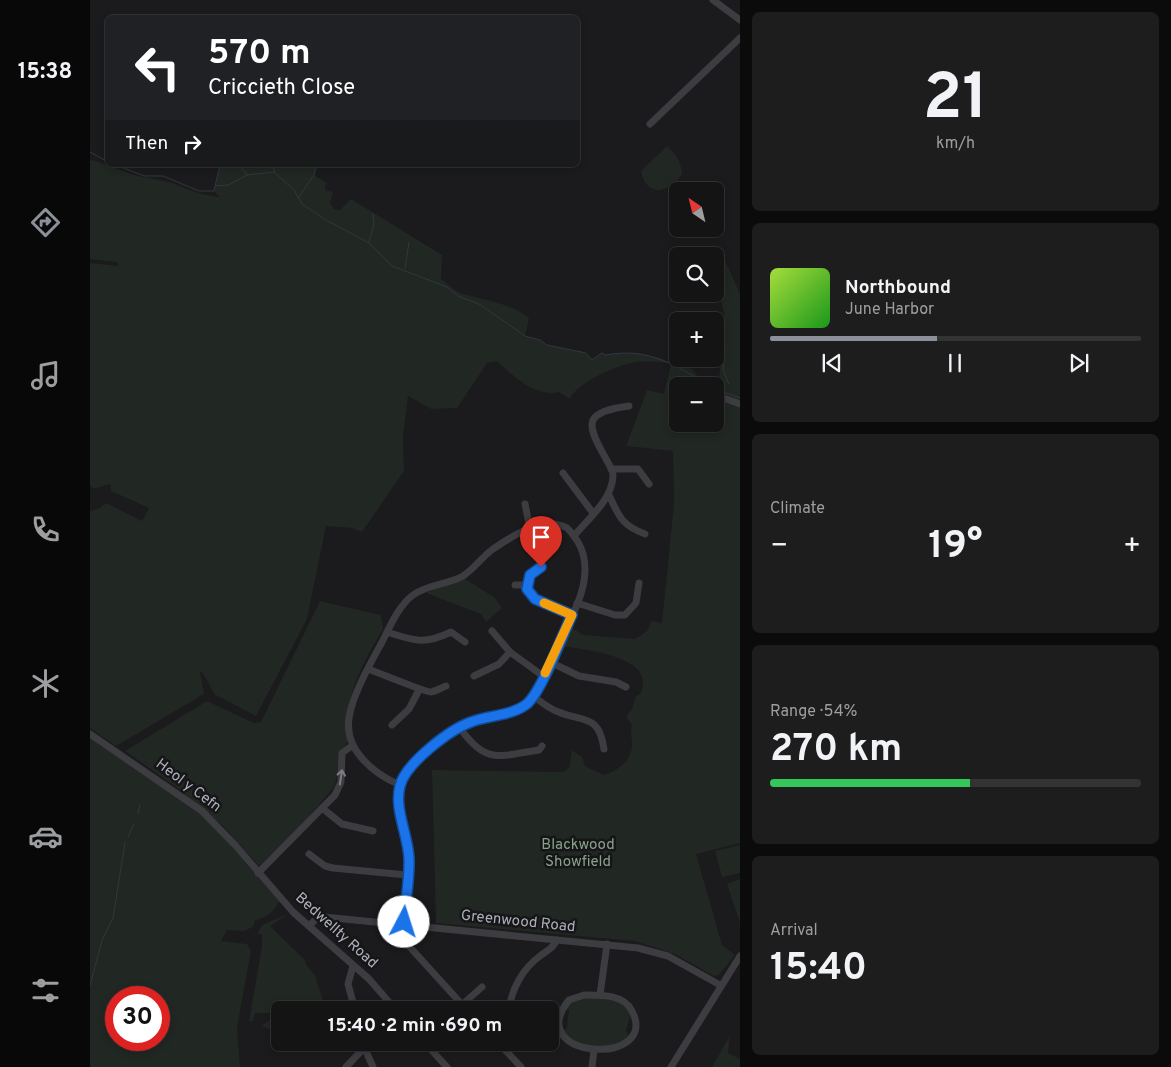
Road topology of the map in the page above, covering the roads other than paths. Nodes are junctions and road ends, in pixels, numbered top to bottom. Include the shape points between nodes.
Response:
1 (713, 0) edge
2 (740, 20) edge
3 (740, 38) edge
4 (650, 124) dead end
5 (724, 398) edge
6 (740, 404) edge
7 (629, 406) dead end
8 (611, 469) junction
9 (563, 473) dead end
10 (649, 484) dead end
11 (608, 495) junction
12 (525, 504) dead end
13 (594, 513) junction
14 (530, 529) junction
15 (645, 534) dead end
16 (574, 536) junction
17 (541, 567) dead end
18 (515, 585) dead end
19 (528, 585) junction
20 (636, 587) dead end
21 (577, 603) junction
22 (572, 615) junction
23 (492, 631) dead end
24 (387, 632) junction
25 (465, 642) dead end
26 (510, 652) junction
27 (550, 662) junction
28 (368, 669) junction
29 (474, 676) dead end
30 (543, 676) junction
31 (446, 686) dead end
32 (626, 688) dead end
33 (418, 690) junction
34 (533, 696) junction
35 (394, 721) dead end
36 (460, 728) junction
37 (90, 734) edge
38 (353, 745) junction
39 (604, 749) dead end
40 (541, 751) dead end
41 (400, 785) junction
42 (322, 808) junction
43 (373, 831) dead end
44 (312, 854) dead end
45 (258, 873) junction
46 (407, 875) junction
47 (394, 924) junction
48 (403, 924) junction
49 (309, 926) junction
50 (557, 940) junction
51 (607, 944) junction
52 (740, 956) edge
53 (738, 962) edge
54 (353, 966) junction
55 (720, 985) junction
56 (482, 987) dead end
57 (600, 995) junction
58 (353, 1001) edge
59 (388, 1001) edge
60 (459, 1001) edge
61 (470, 1001) edge
62 (511, 1001) edge
63 (594, 1050) junction
64 (358, 1051) edge
65 (366, 1051) edge
66 (432, 1051) edge
67 (506, 1051) edge
68 (346, 1067) edge
69 (373, 1067) edge
70 (447, 1067) edge
71 (521, 1067) edge
72 (592, 1067) edge
73 (670, 1067) edge

1 - 2 street
3 - 4 street
5 - 6 street
7 - 8 street via 602,411 593,418 591,430
8 - 10 street via 638,469
8 - 11 street via 613,474
9 - 13 street
11 - 13 street
11 - 15 street via 629,528
12 - 14 street
13 - 16 street
14 - 16 street via 547,523 568,528
14 - 24 street via 492,550 463,576 431,585 411,596
16 - 21 street via 584,558
17 - 19 street via 530,575
18 - 19 street
19 - 22 street via 527,589 535,599
20 - 21 street via 634,608 625,615 614,615
21 - 22 street
22 - 27 street
23 - 26 street
24 - 25 street via 418,642 434,641 452,632
24 - 28 street
26 - 29 street via 499,664
26 - 30 street
27 - 30 street
27 - 32 street via 579,676 616,682
28 - 33 street
28 - 38 street via 348,719
30 - 34 street
31 - 33 street via 430,692
33 - 35 street via 413,704
34 - 36 street via 518,709 469,722
34 - 39 street via 557,712 592,722 606,740
36 - 40 street via 475,747 489,755
36 - 41 street via 417,757
37 - 45 street, Heol y Cefn via 202,811
38 - 41 street via 365,763
42 -> 38 street via 339,789 342,753
41 - 46 street via 409,856
42 - 43 street via 342,824
42 - 45 street
44 - 46 street via 325,866 333,868
45 - 49 street, Bedwellty Road
46 - 48 street
47 - 48 street, Greenwood Road
47 - 49 street, Greenwood Road via 319,917
47 - 60 street via 398,934
48 - 50 street, Greenwood Road
49 - 54 street, Bedwellty Road
50 - 51 street, Greenwood Road
50 - 62 street via 551,950 524,972
51 - 55 street, Greenwood Road via 668,956
51 - 57 street
52 - 53 street
53 - 55 street
54 - 58 street via 348,984
54 - 59 street, Bedwellty Road
55 - 73 street
56 - 61 street
57 - 63 street via 576,996 563,1008 560,1016 560,1027 569,1041
57 - 63 street via 615,998 630,1007 635,1027 626,1044 614,1050
63 - 72 street
64 - 68 street
65 - 69 street
66 - 70 street
67 - 71 street

